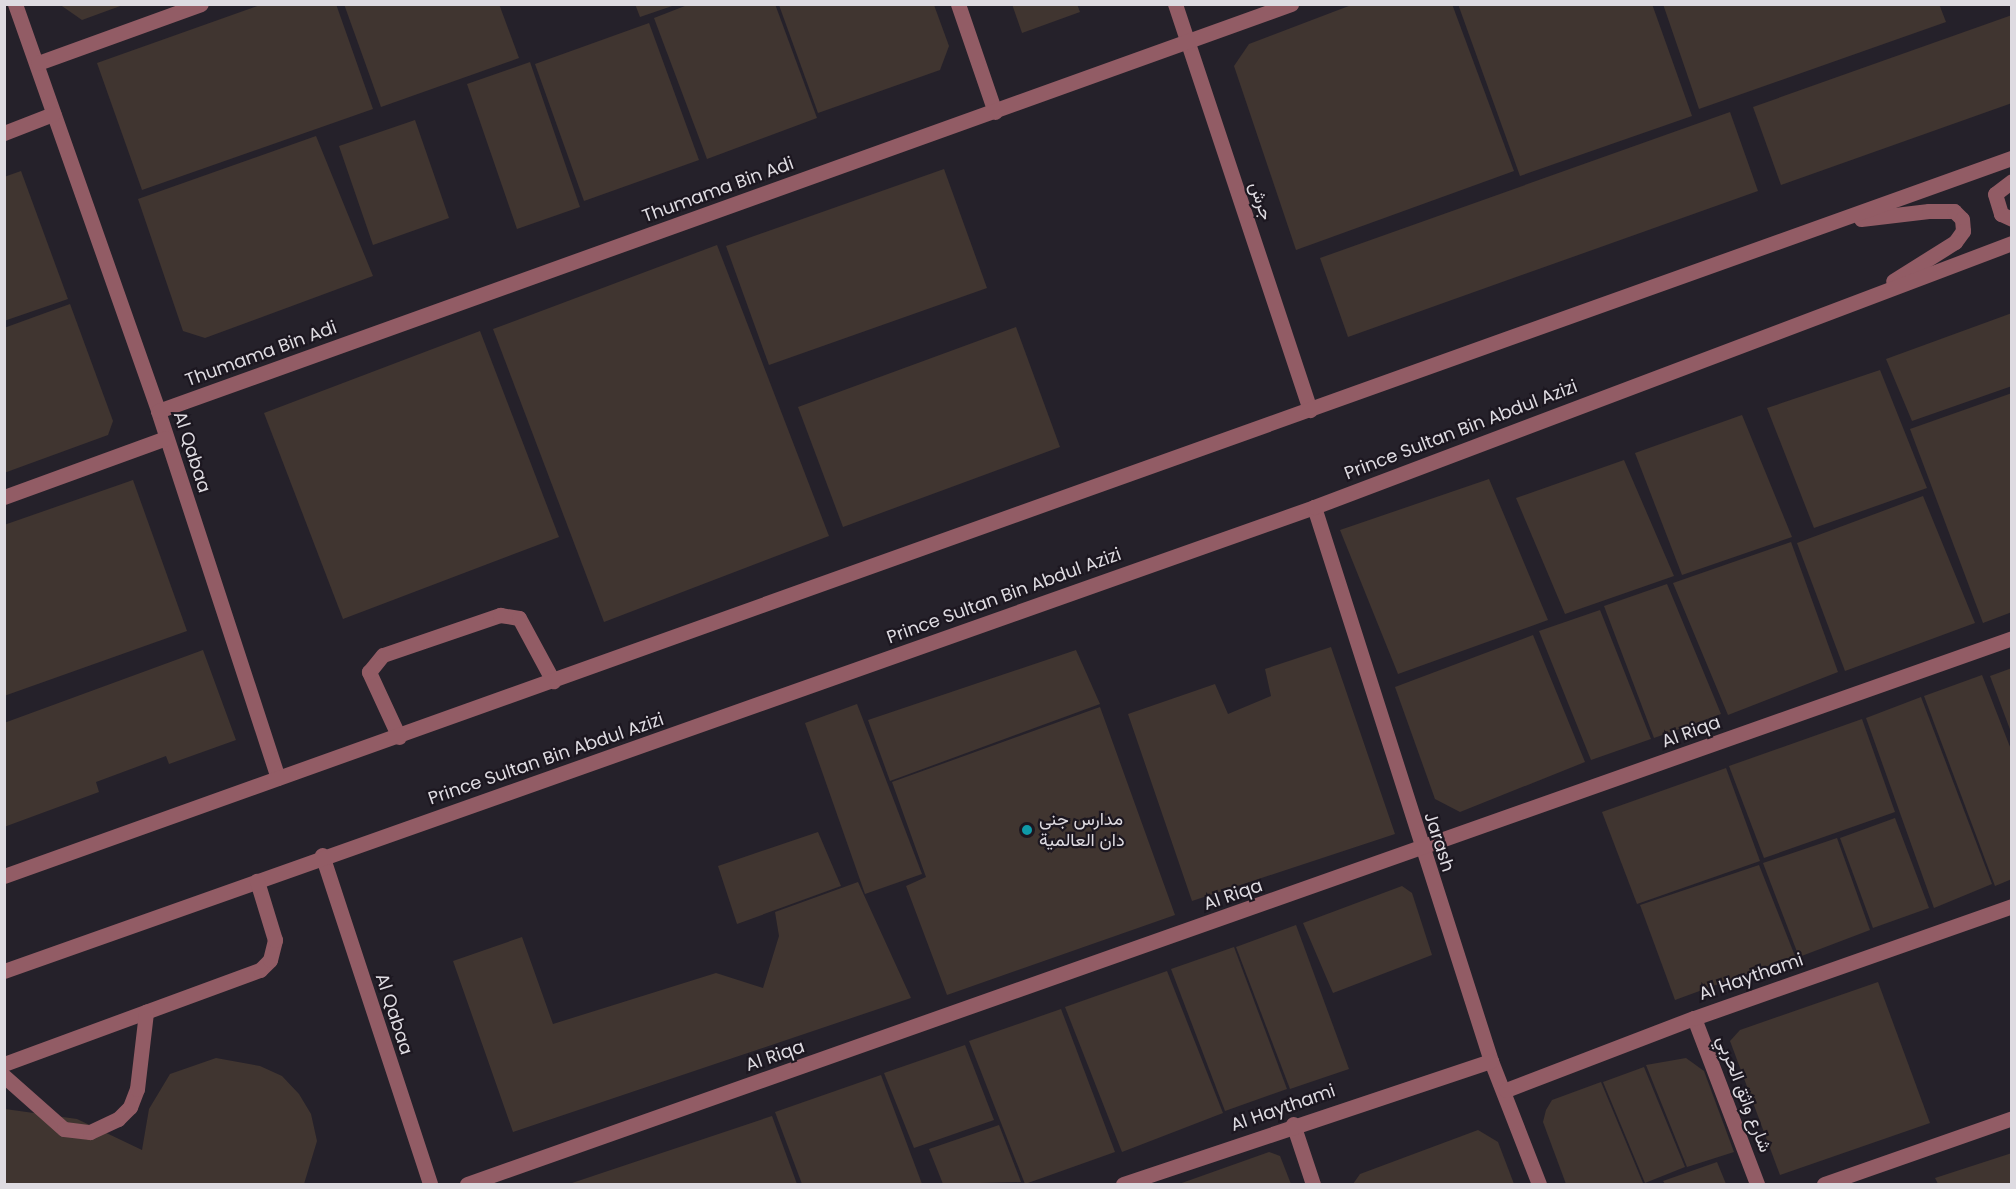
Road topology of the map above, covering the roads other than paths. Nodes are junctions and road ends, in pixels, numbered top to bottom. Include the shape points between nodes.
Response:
1 (15, 4) edge
2 (201, 4) edge
3 (958, 4) edge
4 (1175, 4) edge
5 (1291, 4) edge
6 (1188, 42) junction
7 (38, 63) junction
8 (995, 112) junction
9 (53, 114) junction
10 (4, 133) edge
11 (2012, 158) edge
12 (2012, 181) edge
13 (2012, 219) edge
14 (1833, 222) junction
15 (2012, 243) edge
16 (1874, 295) junction
17 (1310, 410) junction
18 (158, 411) junction
19 (166, 438) junction
20 (4, 497) edge
21 (1314, 507) junction
22 (2012, 638) edge
23 (553, 681) junction
24 (399, 737) junction
25 (278, 778) junction
26 (1421, 850) junction
27 (322, 855) junction
28 (4, 876) edge
29 (257, 881) junction
30 (2012, 906) edge
31 (4, 971) edge
32 (146, 1012) junction
33 (1694, 1018) junction
34 (1491, 1061) junction
35 (4, 1064) edge
36 (4, 1076) edge
37 (1506, 1090) junction
38 (2012, 1118) edge
39 (1293, 1125) junction
40 (430, 1185) edge
41 (467, 1185) edge
42 (1123, 1185) edge
43 (1313, 1185) edge
44 (1539, 1185) edge
45 (1757, 1185) edge
46 (1824, 1185) edge

1 - 7 street, Al Qabaa
2 - 7 street
3 - 8 street
4 - 6 street, جرش
5 - 6 street, Thumama Bin Adi
6 - 8 street, Thumama Bin Adi
6 - 17 street, جرش
7 - 9 street, Al Qabaa
8 - 18 street, Thumama Bin Adi
9 - 10 street
9 - 18 street, Al Qabaa
11 - 14 street
12 - 13 street via 1995,194 2001,214
14 - 16 street via 1929,211 1954,211 1962,219 1963,231 1955,242
14 - 17 street
15 - 16 street, Prince Sultan Bin Abdul Azizi
16 - 21 street, Prince Sultan Bin Abdul Azizi
17 - 23 street
18 - 19 street, Al Qabaa
19 - 20 street
19 - 25 street, Al Qabaa
21 - 26 street, Jarash
21 - 27 street, Prince Sultan Bin Abdul Azizi
22 - 26 street, Al Riqa
23 - 24 street
23 - 24 street via 519,618 500,615 383,655 369,672
24 - 25 street
25 - 28 street
26 - 34 street, Jarash
26 - 41 street, Al Riqa
27 - 29 street, Prince Sultan Bin Abdul Azizi
27 - 40 street, Al Qabaa
29 - 31 street, Prince Sultan Bin Abdul Azizi
29 - 32 street via 276,940 270,960 260,970
30 - 33 street, Al Haythami
32 - 35 street
32 - 36 street via 137,1089 130,1107 118,1119 90,1132 64,1129
33 - 37 street, Al Haythami
33 - 45 street, شارع واثق الحربي
34 - 37 street, Jarash
34 - 39 street, Al Haythami
37 - 44 street, Jarash
38 - 46 street
39 - 42 street, Al Haythami
39 - 43 street

